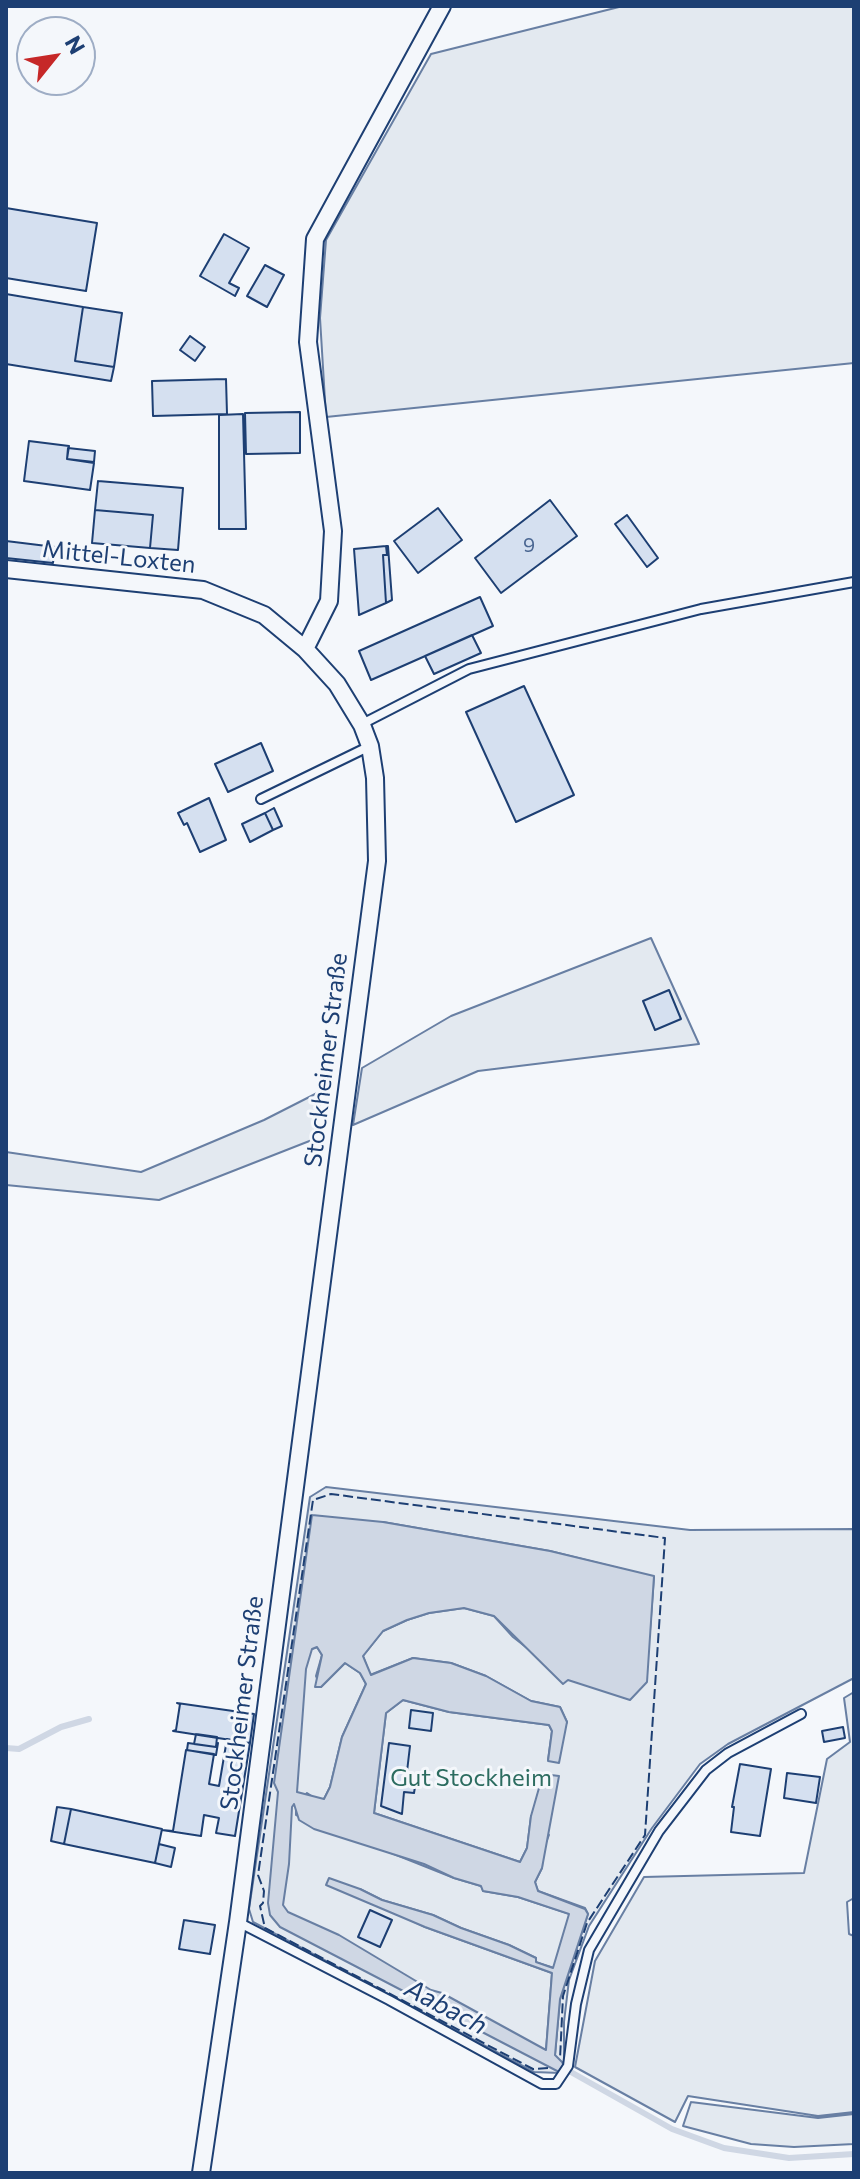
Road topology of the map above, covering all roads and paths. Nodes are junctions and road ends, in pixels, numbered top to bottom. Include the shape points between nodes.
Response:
1 (442, 6) edge
2 (6, 569) edge
3 (854, 582) edge
4 (305, 649) junction
5 (362, 725) junction
6 (370, 746) junction
7 (261, 799) dead end
8 (801, 1714) dead end
9 (238, 1922) junction
10 (201, 2173) edge

1 - 4 street via 315,239 308,342 333,531 329,601
2 - 4 street, Mittel-Loxten via 203,590 264,615
3 - 5 lane via 701,609 469,669
4 - 5 street, Stockheimer Straße via 337,684
5 - 6 street, Stockheimer Straße
6 - 7 lane
6 - 9 street, Stockheimer Straße via 377,861
8 - 9 lane via 706,1770 659,1831 589,1950 566,2070 556,2084 542,2084
9 - 10 street, Stockheimer Straße

